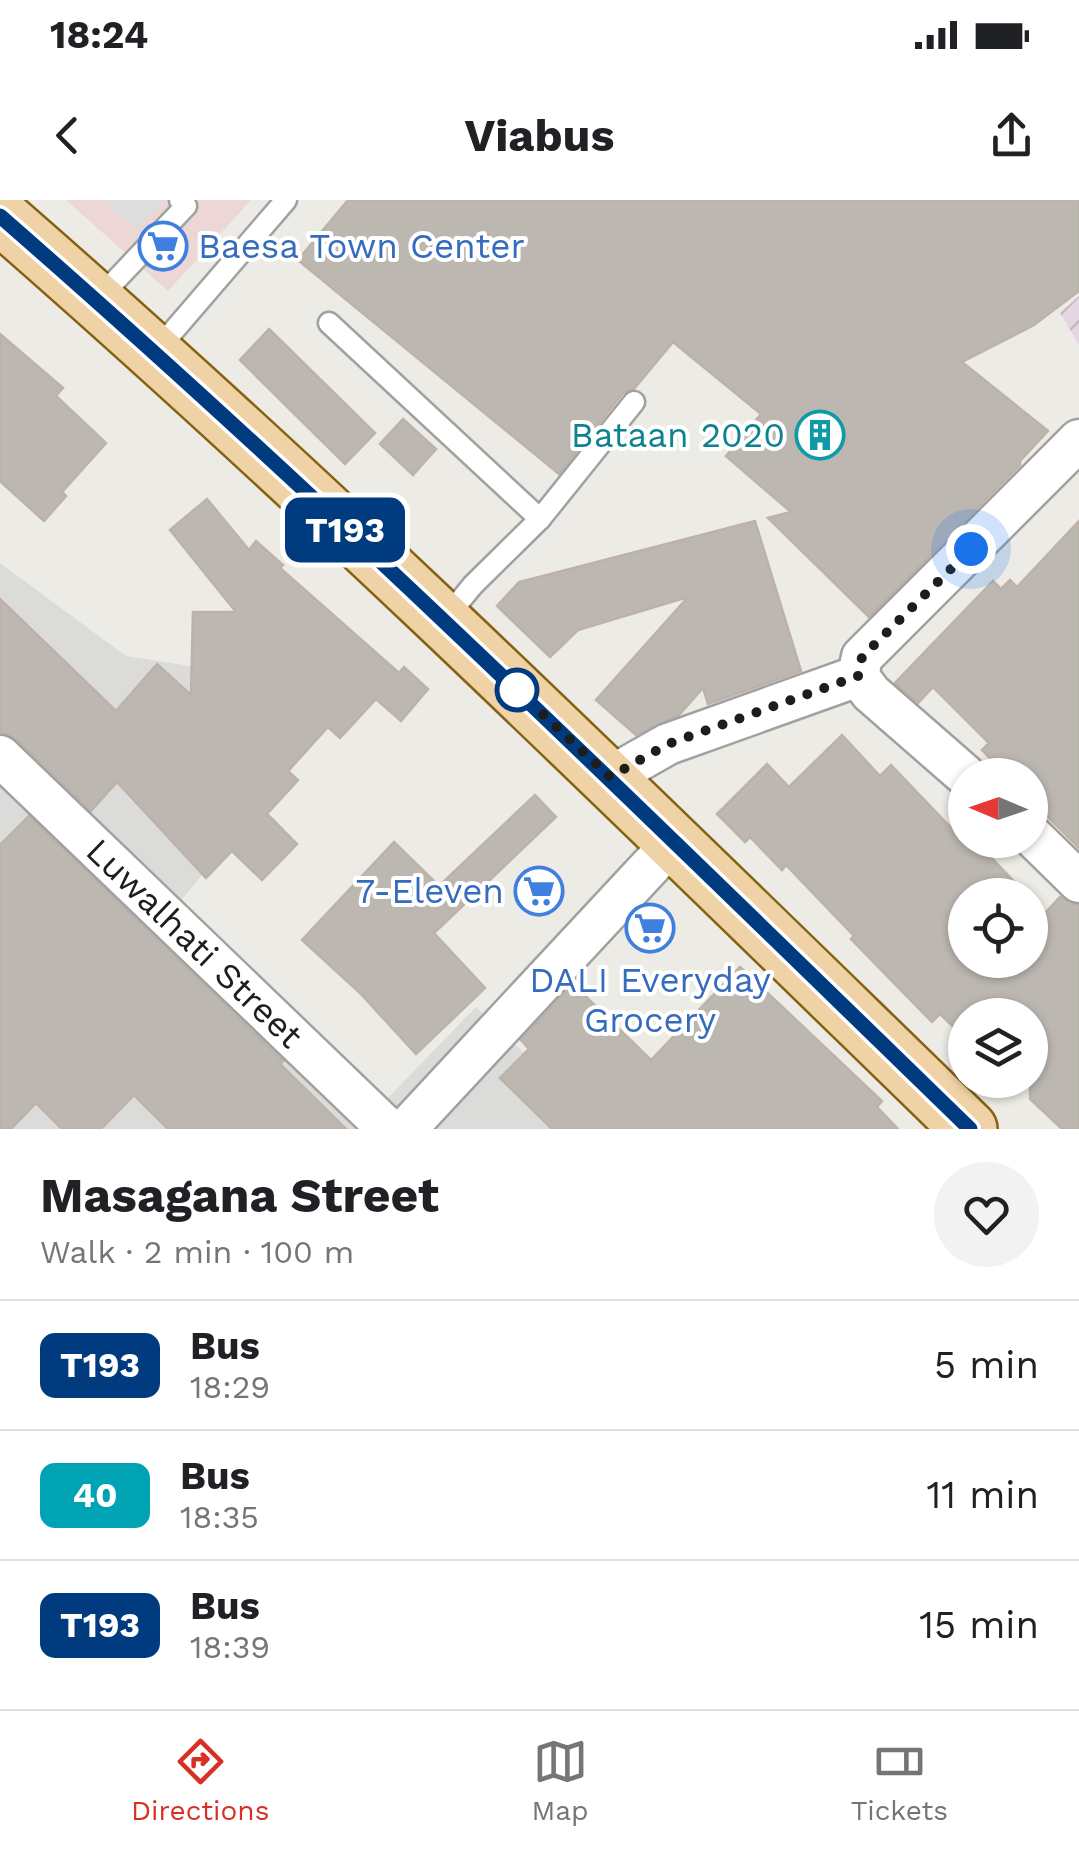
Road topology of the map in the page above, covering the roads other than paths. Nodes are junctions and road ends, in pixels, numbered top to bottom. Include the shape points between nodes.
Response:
1 (180, 200) edge
2 (286, 200) edge
3 (0, 216) edge
4 (97, 301) junction
5 (329, 323) dead end
6 (153, 355) junction
7 (634, 402) dead end
8 (1079, 440) edge
9 (540, 519) junction
10 (444, 620) junction
11 (858, 676) junction
12 (0, 756) edge
13 (948, 760) edge
14 (610, 777) junction
15 (673, 842) junction
16 (1048, 852) edge
17 (1079, 882) edge
18 (388, 1129) edge
19 (406, 1129) edge
20 (970, 1129) edge

1 - 4 lane via 186,206
2 - 6 lane
3 - 4 main road
4 - 6 main road
5 - 9 lane
6 - 10 main road
7 - 9 lane
8 - 11 street via 862,657
9 - 10 lane
10 - 14 main road
11 - 13 street
11 - 14 street via 668,744
12 - 18 street, Luwalhati Street
14 - 15 main road
15 - 19 street
15 - 20 main road
16 - 17 street

